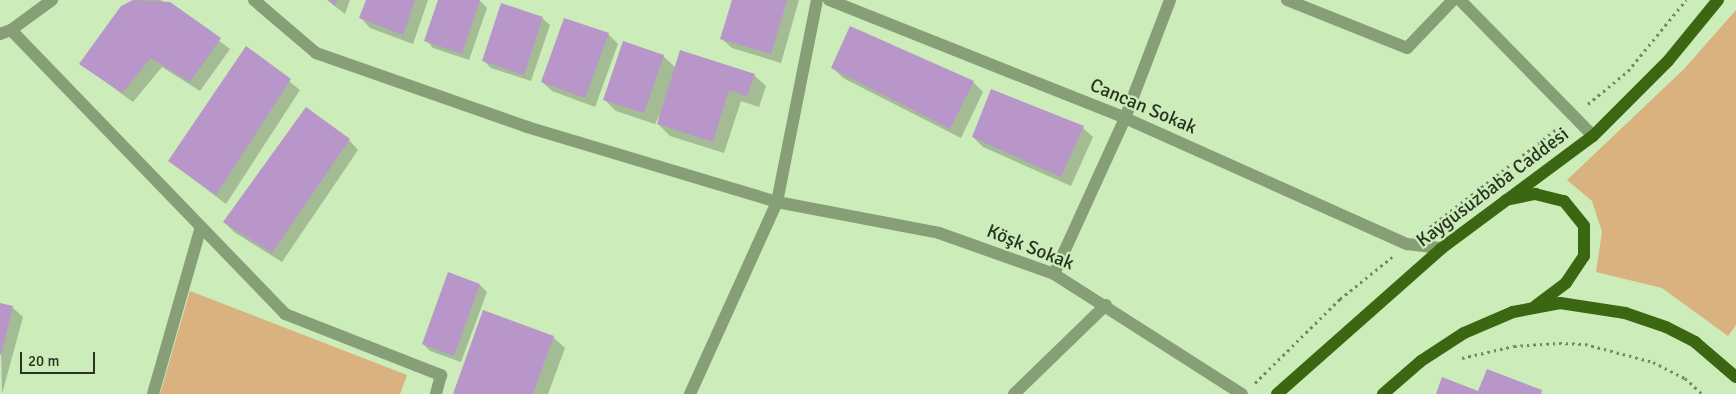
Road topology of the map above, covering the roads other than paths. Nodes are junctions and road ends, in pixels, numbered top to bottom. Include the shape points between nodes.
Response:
1 (52, 0) edge
2 (254, 0) edge
3 (817, 0) edge
4 (829, 0) edge
5 (1170, 0) edge
6 (1287, 0) edge
7 (1453, 0) edge
8 (1460, 0) edge
9 (1718, 0) edge
10 (5, 32) edge
11 (1126, 118) junction
12 (1593, 136) junction
13 (777, 202) junction
14 (1500, 202) junction
15 (200, 230) junction
16 (1442, 248) junction
17 (1054, 274) junction
18 (1106, 305) junction
19 (1534, 308) junction
20 (1736, 377) edge
21 (1246, 391) edge
22 (153, 394) edge
23 (436, 394) edge
24 (690, 394) edge
25 (1014, 394) edge
26 (1277, 394) edge
27 (1383, 394) edge

1 - 10 street
2 - 13 street, Köşk Sokak via 316,53 527,127
3 - 13 street
4 - 11 street, Cancan Sokak
5 - 11 street
6 - 7 street via 1407,48
8 - 12 street
9 - 12 main road, Kaygusuzbaba Caddesi via 1668,61
10 - 15 street
11 - 16 street, Cancan Sokak via 1407,244
11 - 17 street
12 - 14 main road, Kaygusuzbaba Caddesi
13 - 17 street, Köşk Sokak via 939,233
13 - 24 street
14 - 16 main road, Kaygusuzbaba Caddesi
14 - 19 main road via 1536,194 1564,201 1584,226 1584,256 1566,283
15 - 22 street
15 - 23 street via 285,314 441,375
16 - 26 main road, Kaygusuzbaba Caddesi
17 - 18 street, Köşk Sokak
18 - 21 street, Köşk Sokak
18 - 25 street
19 - 20 main road via 1560,303 1625,313 1666,327 1695,342
19 - 27 main road via 1513,312 1464,333 1421,361

